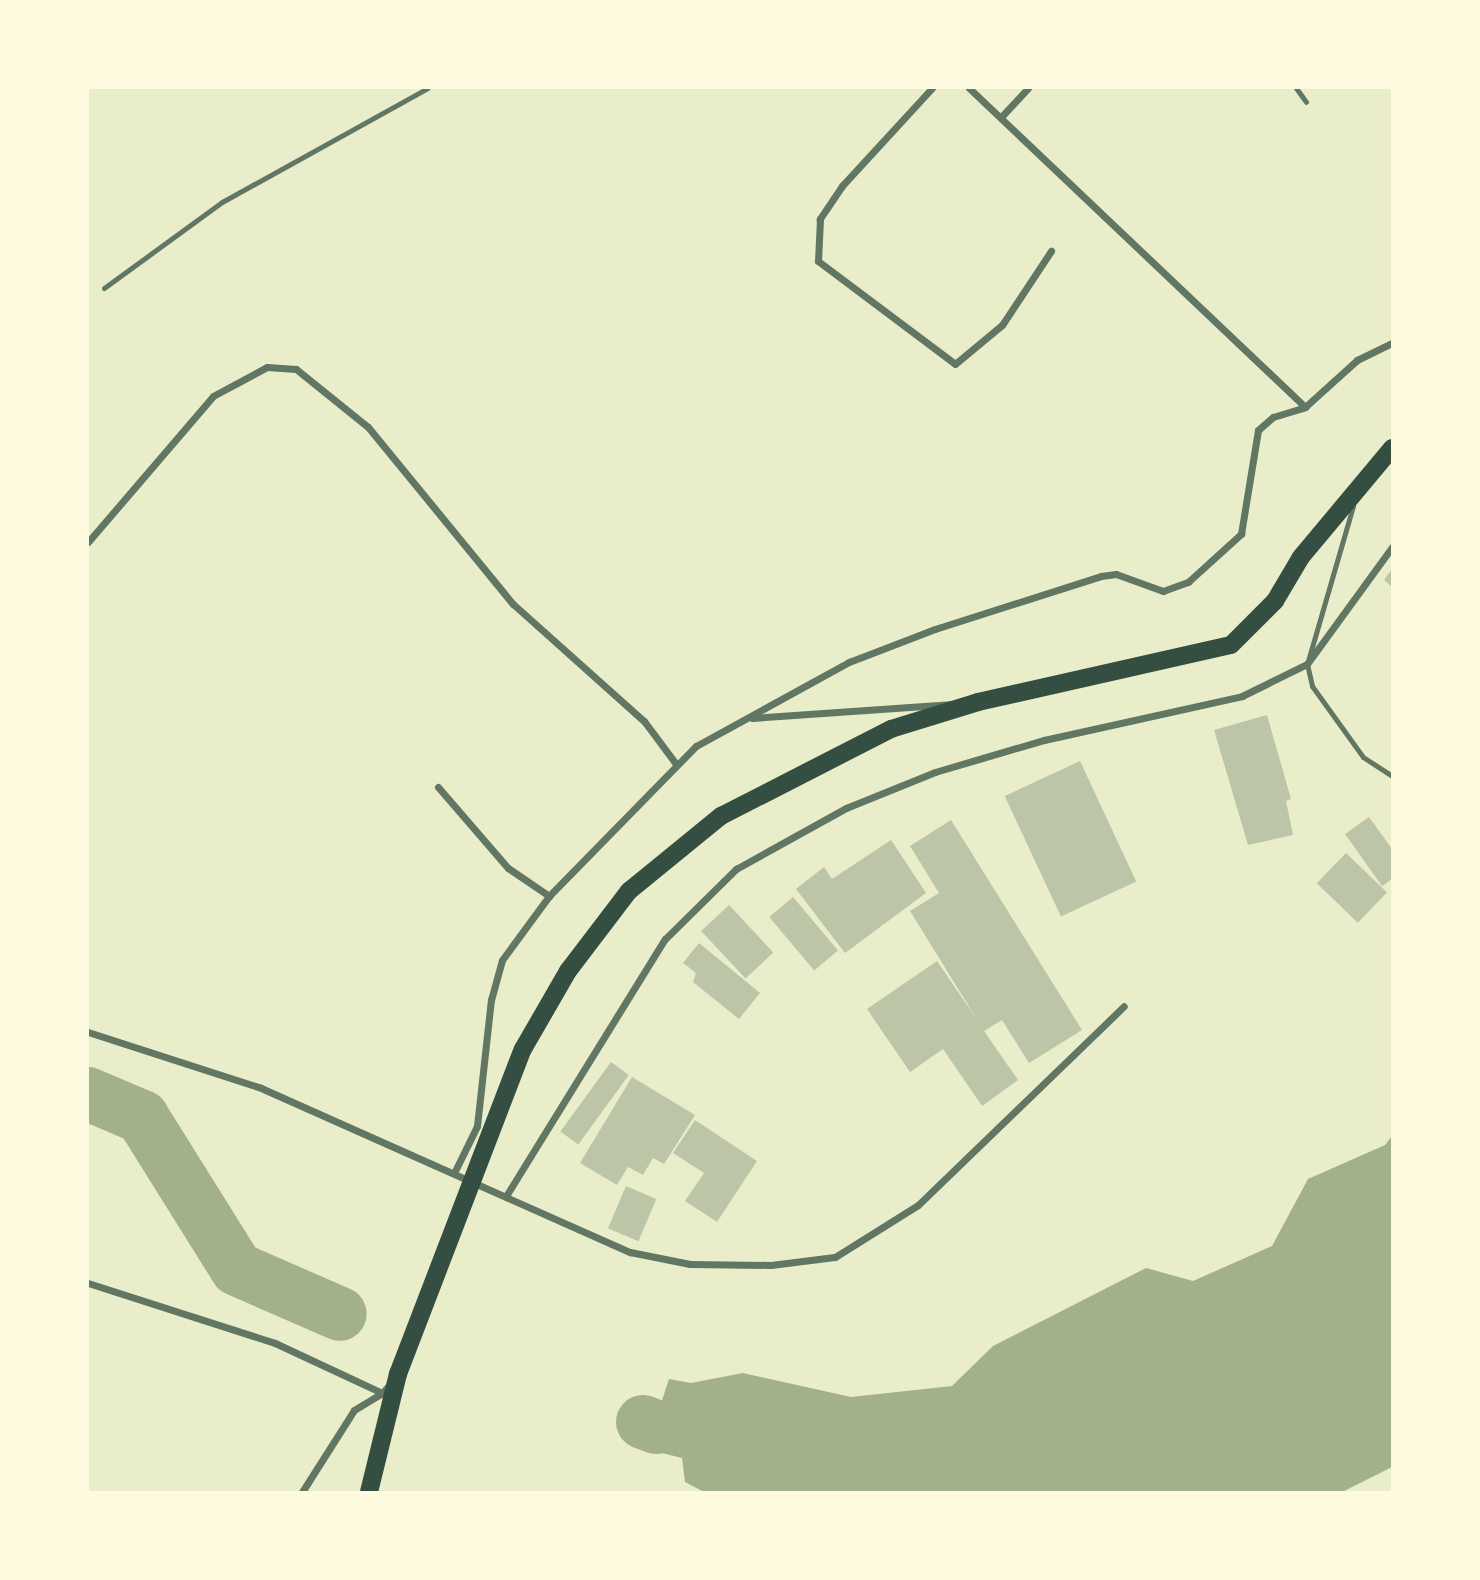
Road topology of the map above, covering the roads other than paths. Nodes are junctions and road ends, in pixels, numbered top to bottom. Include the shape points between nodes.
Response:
1 (428, 88) edge
2 (932, 88) edge
3 (969, 88) edge
4 (1028, 88) edge
5 (1296, 88) edge
6 (1306, 102) dead end
7 (1002, 116) junction
8 (1051, 251) dead end
9 (104, 288) dead end
10 (1392, 343) edge
11 (1304, 407) junction
12 (1392, 448) edge
13 (1357, 485) junction
14 (88, 541) edge
15 (1392, 547) edge
16 (1307, 663) junction
17 (978, 702) junction
18 (749, 718) junction
19 (676, 764) junction
20 (1392, 776) edge
21 (438, 786) dead end
22 (549, 896) junction
23 (1124, 1006) dead end
24 (88, 1032) edge
25 (463, 1175) junction
26 (506, 1196) junction
27 (88, 1283) edge
28 (398, 1374) junction
29 (382, 1393) junction
30 (302, 1493) edge
31 (369, 1493) edge

1 - 9 lane via 222,202
2 - 8 street via 842,186 820,219 818,261 955,364 1002,325
3 - 7 street
4 - 7 street
5 - 6 lane
7 - 11 street
10 - 11 street via 1357,359
11 - 18 street via 1273,417 1258,430 1241,534 1188,582 1163,591 1116,574 1077,583 849,662
12 - 13 main road
13 - 16 lane via 1341,561
13 - 17 main road via 1275,601 1231,645
14 - 19 street via 213,396 267,367 296,369 368,427 513,604 644,721
15 - 16 street
16 - 20 lane via 1312,686 1363,757
16 - 26 street via 1242,696 1044,740 935,772 846,808 736,869 665,939
17 - 18 street
17 - 25 main road via 891,729 796,772 721,816 629,891 568,971 523,1049
18 - 19 street
19 - 22 street
21 - 22 street via 508,868
22 - 25 street via 502,960 491,1000 477,1126
23 - 26 street via 918,1205 835,1257 771,1265 656,1259
24 - 25 street via 261,1087
25 - 26 street
25 - 28 main road
27 - 29 street via 275,1343
28 - 29 street
28 - 31 main road
29 - 30 street via 354,1410

